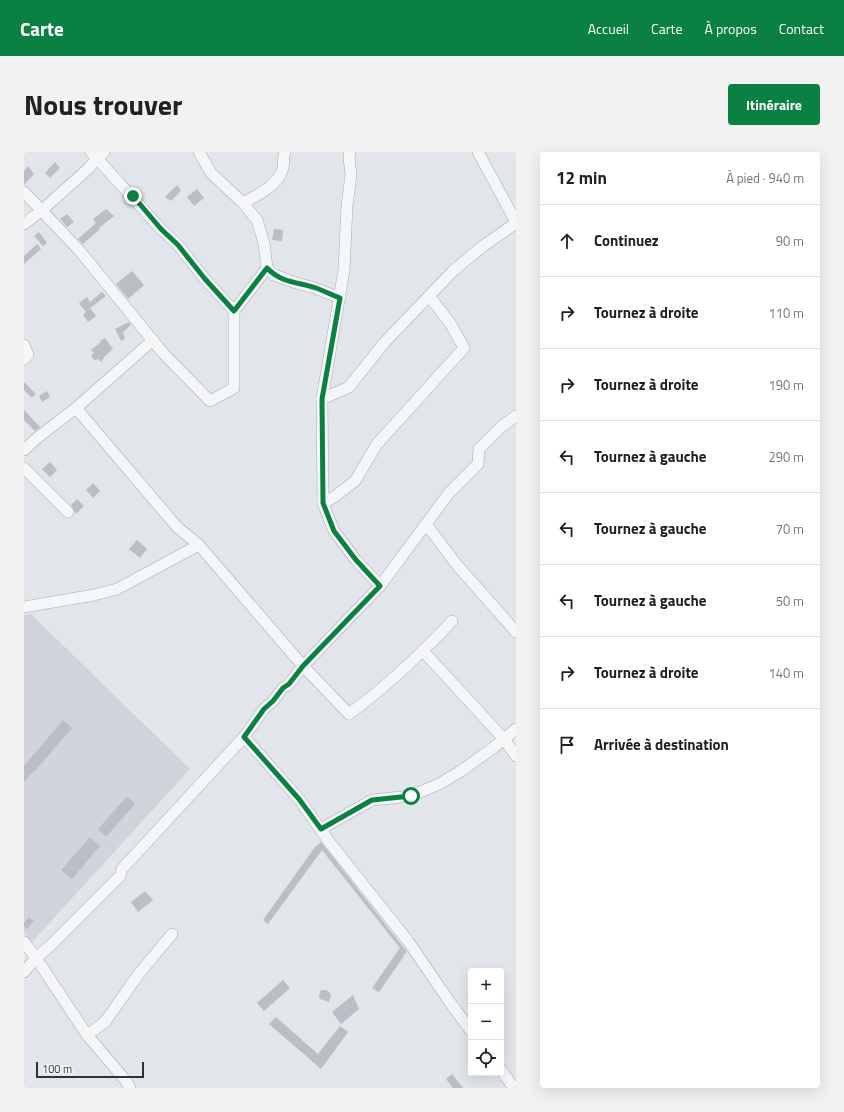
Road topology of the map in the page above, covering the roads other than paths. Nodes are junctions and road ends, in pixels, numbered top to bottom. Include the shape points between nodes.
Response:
1 (199, 152) edge
2 (285, 152) edge
3 (350, 152) edge
4 (478, 152) edge
5 (97, 154) edge
6 (24, 192) edge
7 (243, 203) junction
8 (41, 211) junction
9 (516, 223) edge
10 (24, 224) edge
11 (267, 268) junction
12 (429, 296) junction
13 (340, 298) junction
14 (234, 311) junction
15 (153, 340) junction
16 (24, 345) edge
17 (24, 359) edge
18 (322, 399) junction
19 (76, 408) junction
20 (516, 416) edge
21 (24, 450) edge
22 (24, 468) edge
23 (323, 503) junction
24 (68, 512) dead end
25 (426, 524) junction
26 (199, 545) junction
27 (380, 586) junction
28 (24, 607) edge
29 (452, 621) dead end
30 (516, 632) edge
31 (423, 651) junction
32 (303, 666) junction
33 (516, 729) edge
34 (244, 737) junction
35 (504, 739) junction
36 (516, 756) edge
37 (321, 829) junction
38 (172, 934) dead end
39 (24, 942) edge
40 (36, 958) junction
41 (24, 972) edge
42 (468, 1027) edge
43 (88, 1035) junction
44 (504, 1074) edge
45 (130, 1088) edge
46 (514, 1088) edge

1 - 7 street via 210,173
2 - 7 street via 282,170 269,188
3 - 13 street via 351,175 346,206 344,270
4 - 9 street
5 - 8 street via 89,168
5 - 14 street
6 - 8 street
7 - 11 street via 257,220 264,243
8 - 10 street
8 - 15 street via 79,250
9 - 12 street via 453,271
11 - 13 street via 274,275
11 - 14 street
12 - 18 street via 384,343 349,387
12 - 23 street via 450,323 464,348 377,444 355,481
13 - 18 street
14 - 15 street via 234,388 210,401
15 - 19 street
16 - 17 street via 28,355
18 - 23 street
19 - 21 street
19 - 26 street via 177,527
20 - 25 street via 479,449 478,464 449,492
22 - 24 street
23 - 27 street via 334,531
25 - 27 street
25 - 30 street via 457,565
26 - 28 street via 117,590
26 - 32 street
27 - 32 street
29 - 31 street
31 - 32 street via 349,714
31 - 35 street
32 - 34 street via 264,709
33 - 35 street
34 - 37 street via 299,799
34 - 40 street via 122,869 120,876
35 - 36 street
35 - 37 street via 461,772 439,784 411,796 372,800
37 - 42 street via 408,941
38 - 43 street via 138,975 105,1022
39 - 40 street
40 - 41 street
40 - 43 street
43 - 45 street
44 - 46 street

